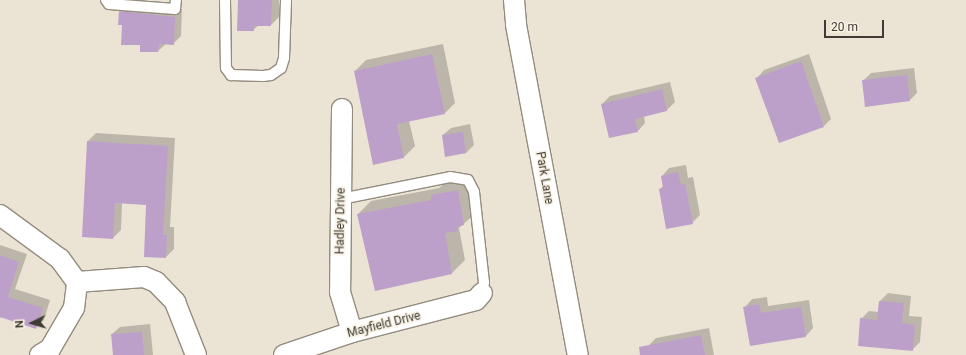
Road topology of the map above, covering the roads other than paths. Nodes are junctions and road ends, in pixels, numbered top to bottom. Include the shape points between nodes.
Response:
1 (106, 0) edge
2 (176, 0) edge
3 (225, 0) edge
4 (286, 0) edge
5 (514, 0) edge
6 (342, 109) dead end
7 (341, 199) junction
8 (0, 215) edge
9 (76, 282) junction
10 (482, 293) joint
11 (352, 332) junction
12 (40, 355) edge
13 (196, 355) edge
14 (284, 355) edge
15 (578, 355) edge

1 - 2 lane via 110,4 175,9
3 - 4 lane via 226,68 231,75 263,76 271,75 281,68 284,58
5 - 15 street, Park Lane via 516,26
6 - 7 street, Hadley Drive
7 - 10 lane via 450,177 468,180 474,192 484,282
7 - 11 street, Hadley Drive via 340,292
8 - 9 street via 60,258
9 - 12 street via 74,308 50,349
9 - 13 street via 144,277 156,282 175,302
10 - 11 street, Mayfield Drive via 476,300
11 - 14 street, Mayfield Drive

